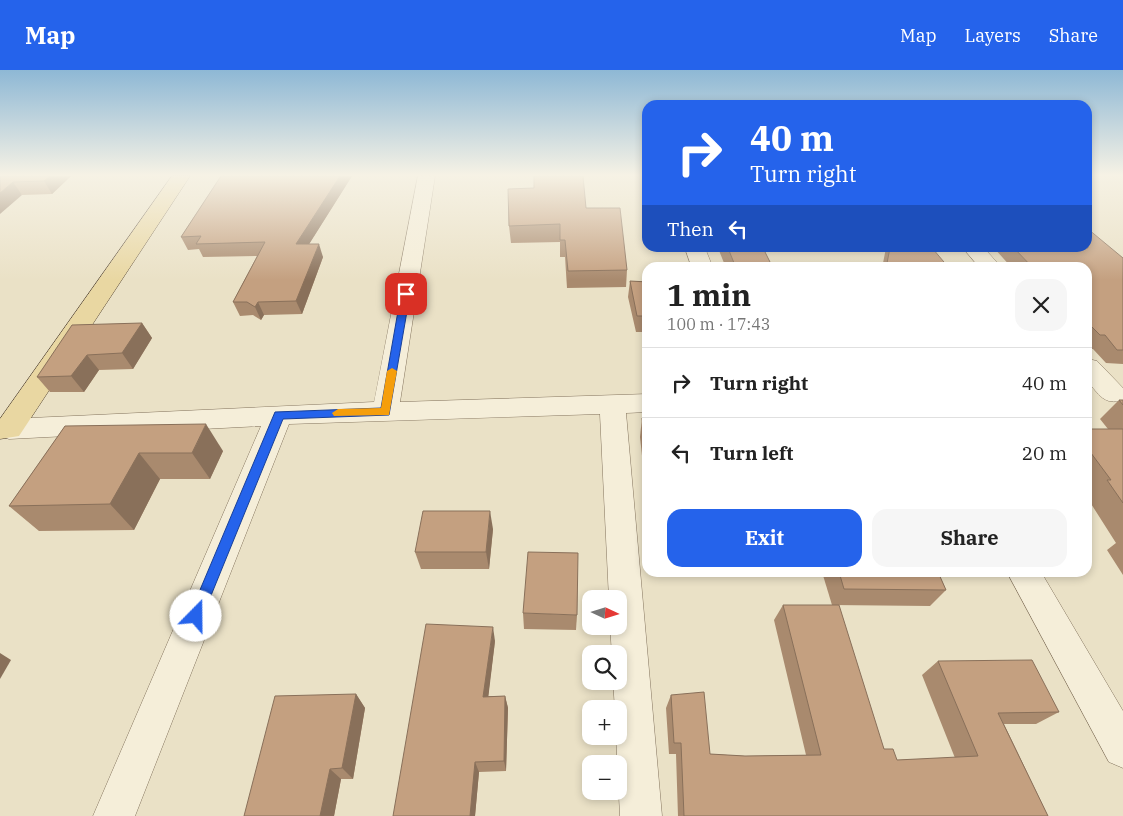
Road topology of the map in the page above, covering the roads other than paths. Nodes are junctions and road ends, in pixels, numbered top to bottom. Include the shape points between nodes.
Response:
1 (157, 211) edge
2 (420, 211) edge
3 (977, 252) edge
4 (986, 262) edge
5 (1092, 370) edge
6 (1092, 394) edge
7 (1119, 394) edge
8 (642, 403) edge
9 (612, 404) junction
10 (385, 412) junction
11 (279, 415) junction
12 (5, 429) edge
13 (1026, 577) edge
14 (1123, 748) edge
15 (114, 816) edge
16 (641, 816) edge

1 - 12 main road
2 - 10 street
3 - 4 street
5 - 7 street
6 - 7 street
8 - 9 street
9 - 10 street
9 - 16 street
10 - 11 street
11 - 12 street
11 - 15 street
13 - 14 street

